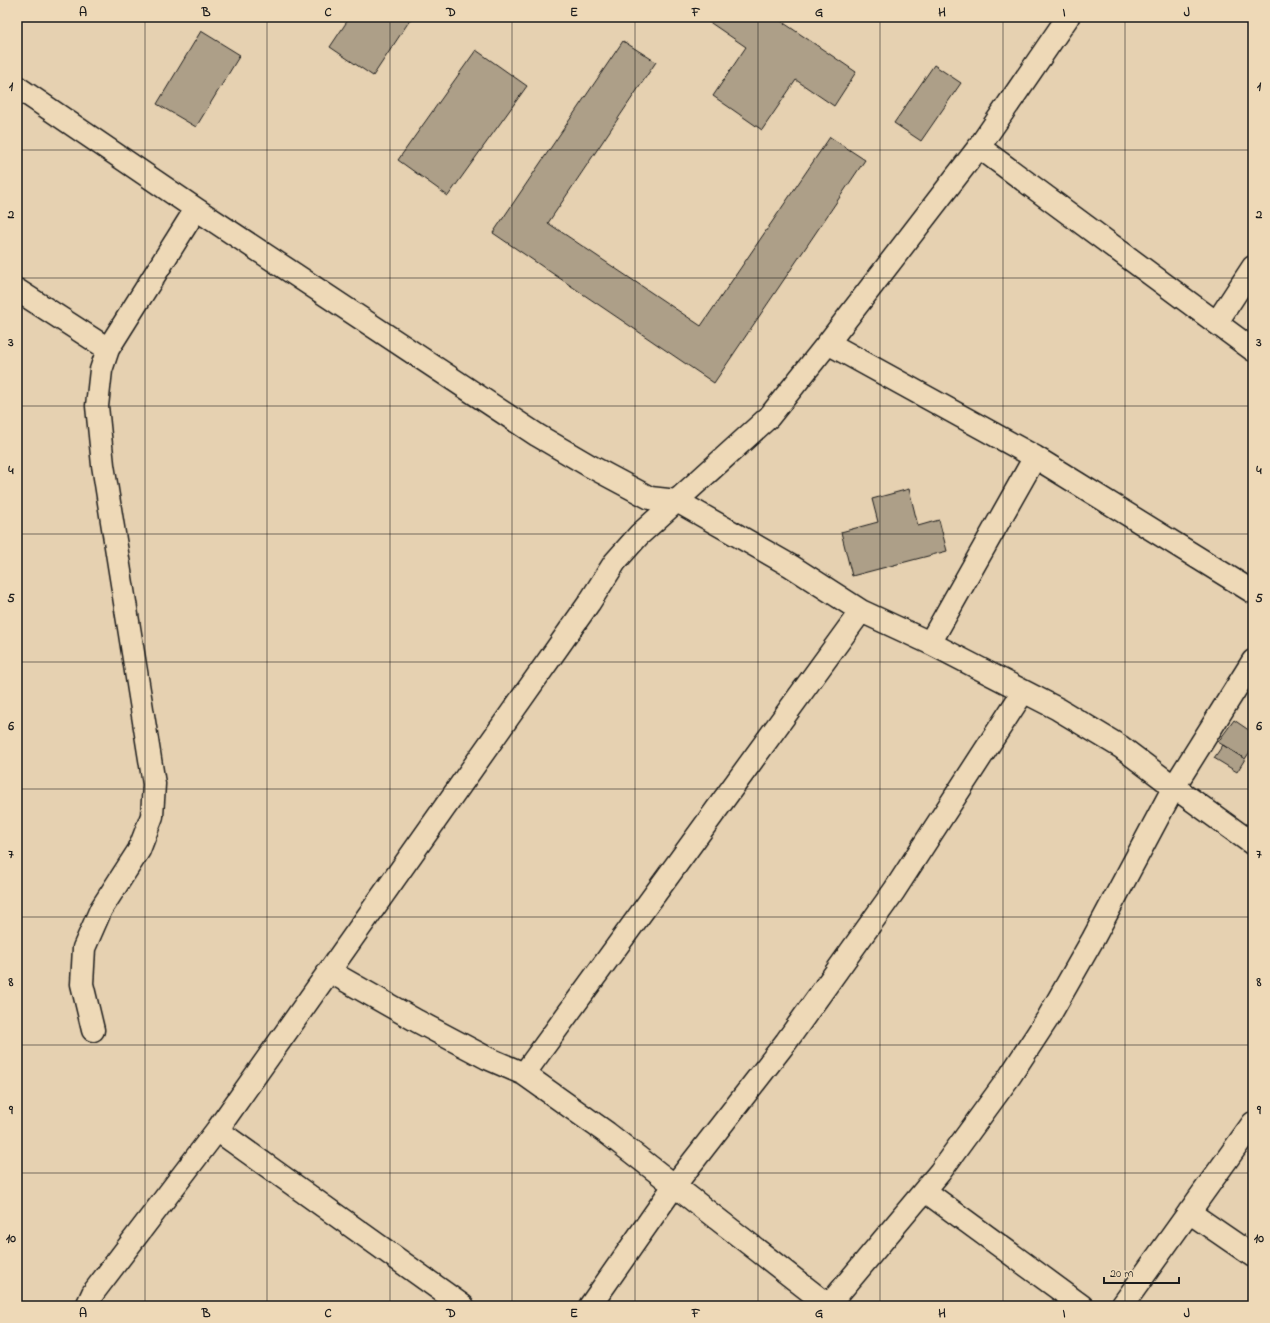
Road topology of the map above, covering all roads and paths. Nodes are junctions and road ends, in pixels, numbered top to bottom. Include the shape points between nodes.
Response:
1 (1068, 17) edge
2 (17, 87) edge
3 (980, 147) junction
4 (196, 210) junction
5 (1253, 267) edge
6 (17, 290) edge
7 (1217, 322) junction
8 (828, 343) junction
9 (108, 349) junction
10 (1253, 350) edge
11 (1035, 458) junction
12 (677, 501) junction
13 (1253, 592) edge
14 (861, 611) junction
15 (930, 644) junction
16 (1253, 661) edge
17 (1022, 692) junction
18 (1174, 787) junction
19 (1253, 844) edge
20 (329, 971) junction
21 (92, 1030) dead end
22 (524, 1074) junction
23 (1253, 1123) edge
24 (217, 1130) junction
25 (674, 1186) junction
26 (924, 1191) junction
27 (1190, 1212) junction
28 (1253, 1256) edge
29 (87, 1306) edge
30 (463, 1306) edge
31 (590, 1306) edge
32 (828, 1306) edge
33 (1082, 1306) edge
34 (1122, 1306) edge

1 - 3 street
2 - 4 street
3 - 7 street
3 - 8 street
4 - 9 street
4 - 12 street via 537,435 650,498
5 - 7 street
6 - 9 street
7 - 10 street
8 - 11 street
8 - 12 street via 769,417
9 - 21 street via 101,370 98,406 103,465 154,784 152,816 139,850 101,909 84,948 82,984
11 - 13 street
11 - 15 street
12 - 14 street via 791,566
12 - 20 street via 639,535 615,562 589,603
14 - 15 street
14 - 22 street
15 - 17 street
16 - 18 street
17 - 18 street via 1058,709 1121,747
17 - 25 street via 894,891 786,1042
18 - 19 street
18 - 26 street via 1048,1018 1010,1076
20 - 22 street via 417,1022
20 - 24 street
22 - 25 street via 607,1133
23 - 27 street
24 - 29 street via 94,1293
24 - 30 street
25 - 31 street
25 - 32 street
26 - 32 street
26 - 33 street
27 - 28 street
27 - 34 street

